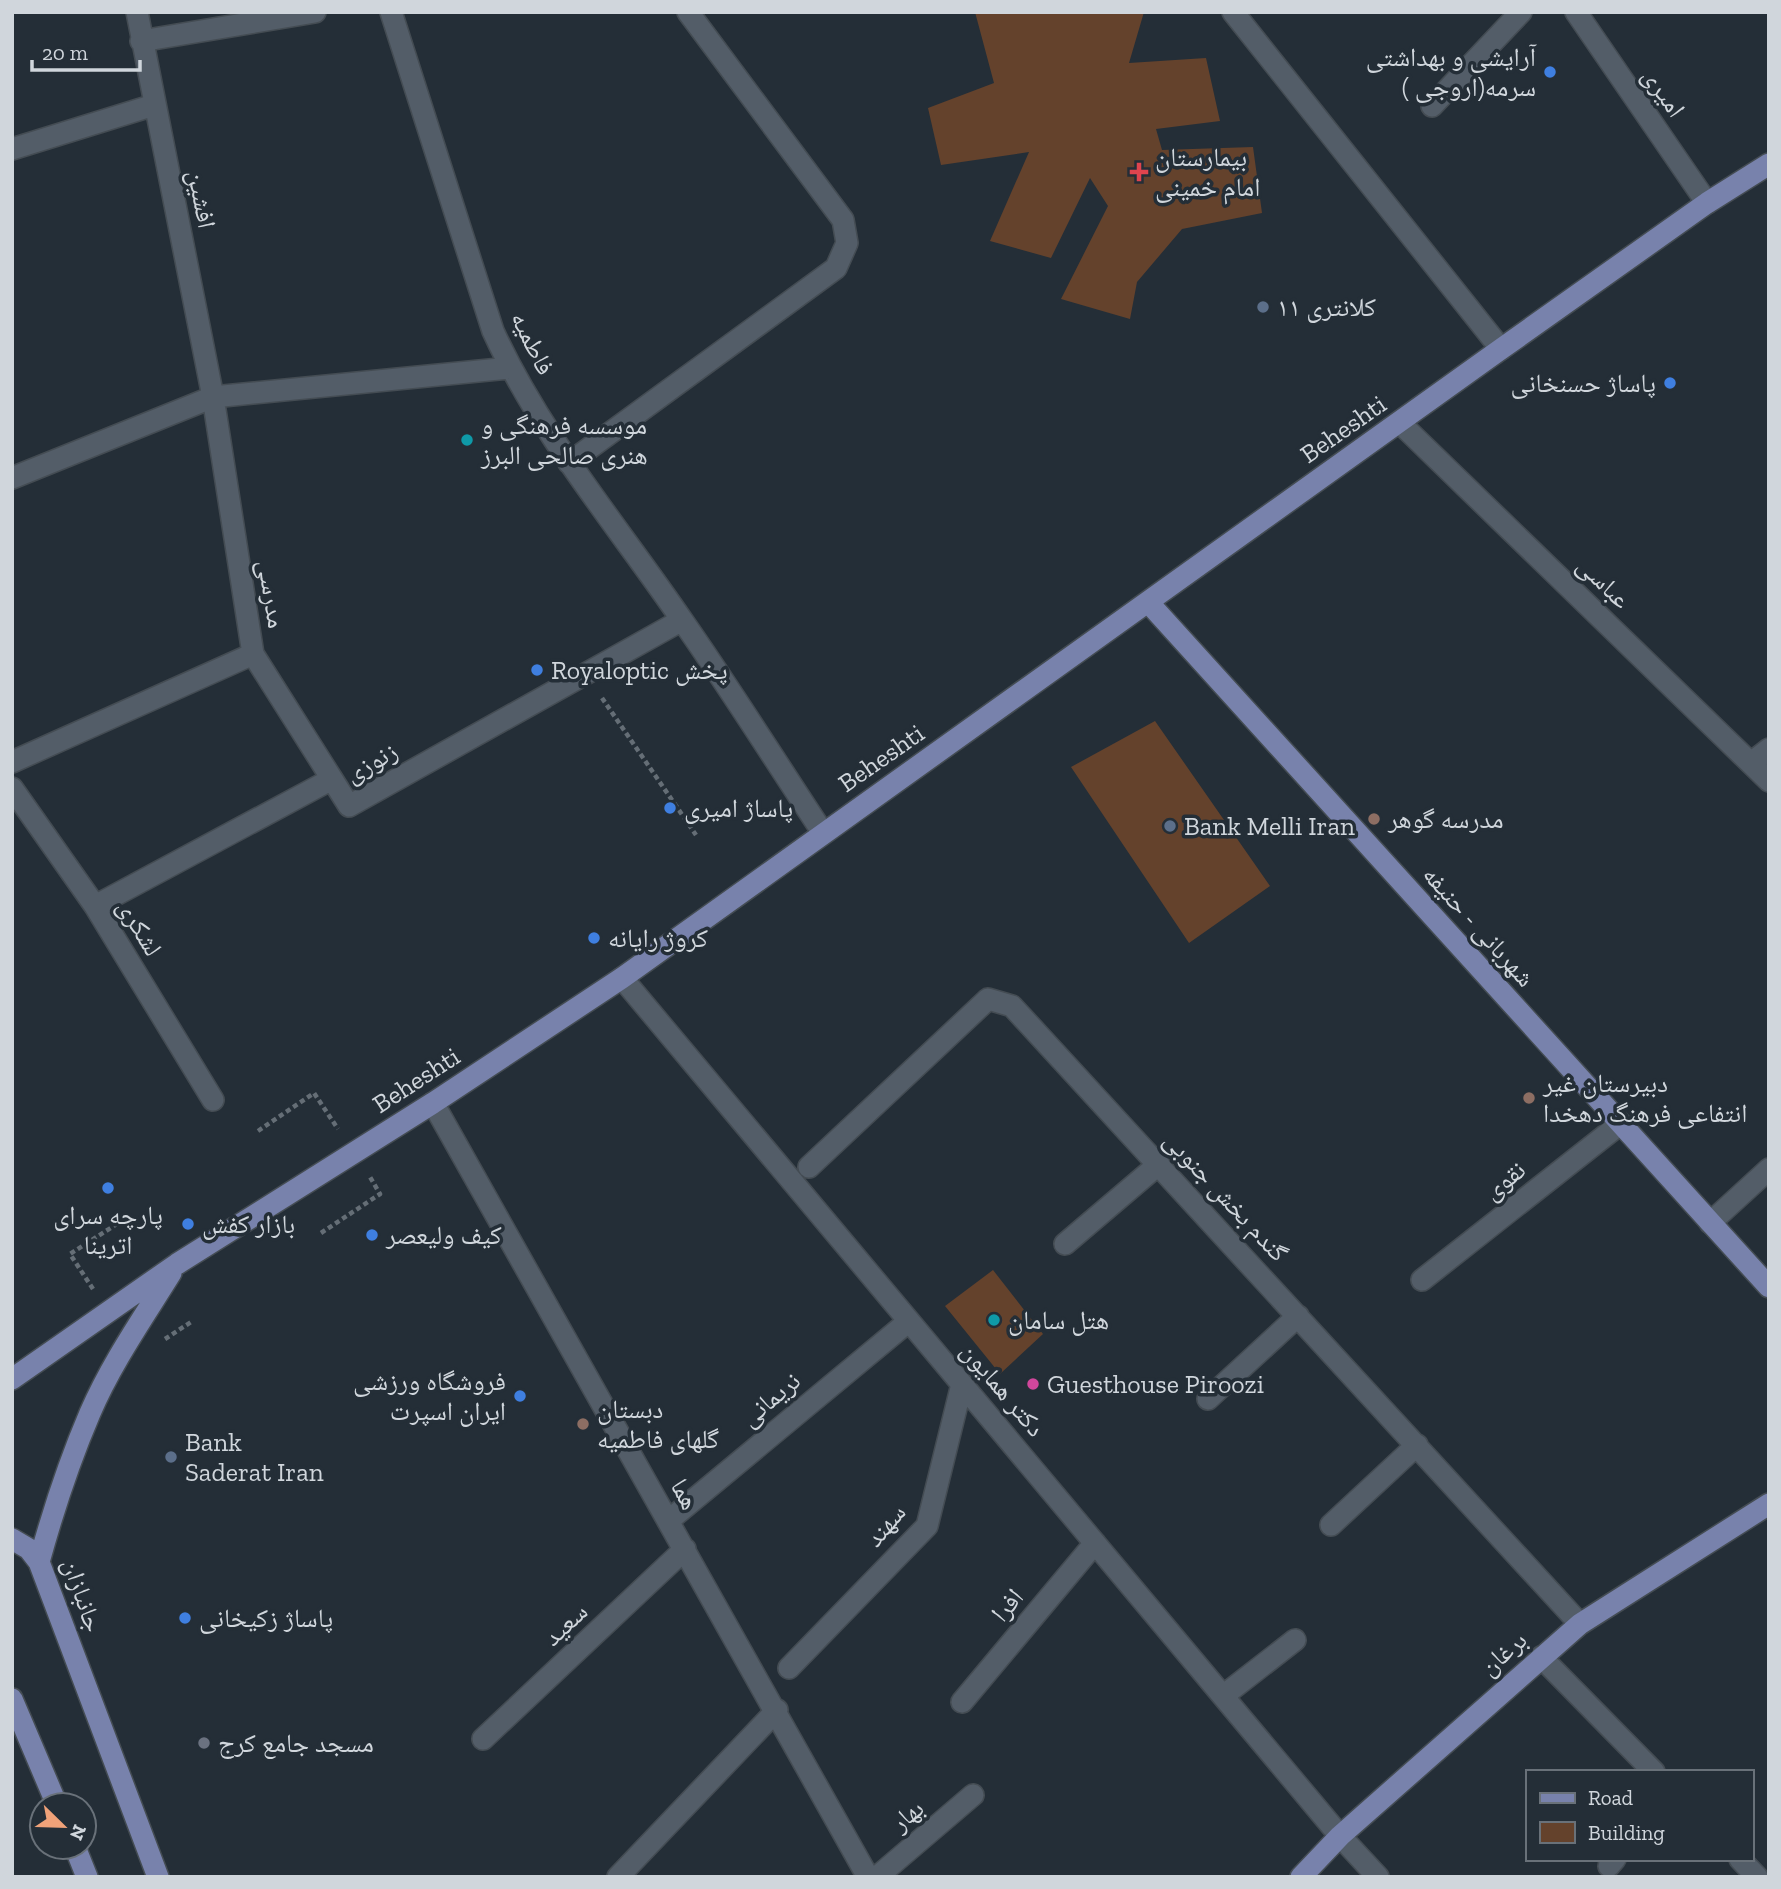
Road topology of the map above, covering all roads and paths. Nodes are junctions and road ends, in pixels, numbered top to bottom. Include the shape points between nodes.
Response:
1 (137, 12) edge
2 (315, 12) edge
3 (391, 12) edge
4 (688, 12) edge
5 (1233, 12) edge
6 (1521, 12) edge
7 (1576, 12) edge
8 (141, 41) junction
9 (154, 105) junction
10 (1433, 106) dead end
11 (12, 149) edge
12 (1769, 164) edge
13 (1707, 203) junction
14 (1501, 349) junction
15 (510, 368) junction
16 (213, 397) junction
17 (1400, 423) junction
18 (569, 463) junction
19 (12, 478) edge
20 (1148, 602) junction
21 (682, 620) junction
22 (253, 654) junction
23 (585, 674) junction
24 (1769, 749) edge
25 (12, 762) edge
26 (1751, 763) junction
27 (332, 779) junction
28 (1769, 781) edge
29 (12, 788) edge
30 (823, 833) junction
31 (696, 835) dead end
32 (95, 906) junction
33 (622, 978) junction
34 (213, 1100) dead end
35 (433, 1103) junction
36 (1620, 1124) junction
37 (258, 1131) dead end
38 (354, 1153) junction
39 (1159, 1164) junction
40 (809, 1167) dead end
41 (1769, 1169) edge
42 (380, 1194) dead end
43 (120, 1222) dead end
44 (1710, 1223) junction
45 (321, 1233) dead end
46 (1065, 1244) dead end
47 (177, 1264) junction
48 (1422, 1280) dead end
49 (1769, 1287) edge
50 (107, 1311) junction
51 (1298, 1315) junction
52 (908, 1321) junction
53 (191, 1322) dead end
54 (158, 1344) dead end
55 (12, 1379) edge
56 (962, 1384) junction
57 (1208, 1399) dead end
58 (1417, 1445) junction
59 (1769, 1504) edge
60 (668, 1521) junction
61 (1331, 1525) dead end
62 (12, 1539) edge
63 (1095, 1543) junction
64 (685, 1549) junction
65 (39, 1562) junction
66 (1580, 1624) junction
67 (1295, 1640) dead end
68 (1541, 1657) junction
69 (789, 1668) dead end
70 (1223, 1696) junction
71 (12, 1699) edge
72 (962, 1702) dead end
73 (777, 1710) junction
74 (483, 1739) dead end
75 (1652, 1770) edge
76 (51, 1791) edge
77 (972, 1795) dead end
78 (1340, 1836) junction
79 (1742, 1861) edge
80 (1755, 1876) edge
81 (158, 1877) edge
82 (618, 1877) edge
83 (869, 1877) edge
84 (877, 1877) edge
85 (1301, 1877) edge
86 (1378, 1877) edge

1 - 8 street, افشین
2 - 8 street
3 - 15 street, فاطمیه via 493,331
4 - 18 street via 843,220 848,243 836,268
5 - 14 street
6 - 10 street
7 - 13 street, امیری
8 - 9 street, افشین
9 - 11 street
9 - 16 street, افشین
12 - 13 main road, Beheshti
13 - 14 main road, Beheshti
14 - 17 main road, Beheshti
15 - 16 street
15 - 18 street, فاطمیه
16 - 19 street
16 - 22 street, مدرسی
17 - 20 main road, Beheshti
17 - 26 street, عباسی
18 - 21 street, فاطمیه
20 - 30 main road, Beheshti
20 - 36 main road, شهربانی - حنیفه
21 - 23 street, زنوزی
21 - 30 street, فاطمیه
22 - 25 street
22 - 27 street, مدرسی
23 - 27 street, زنوزی via 349,806
23 - 31 path
24 - 26 street
26 - 28 street, عباسی
27 - 32 street, زنوزی
29 - 32 street, لشکری
30 - 33 main road, Beheshti
32 - 34 street, لشکری
33 - 35 main road, Beheshti
33 - 52 street, دکتر همایون
35 - 38 main road, Beheshti
35 - 60 street, هما
36 - 44 main road, شهربانی - حنیفه
36 - 48 street, نقوی
37 - 38 path via 314,1093
38 - 47 main road, Beheshti
39 - 40 street, گندم بخش جنوبی via 1012,1006 988,999
39 - 46 street
39 - 51 street, گندم بخش جنوبی
41 - 44 street
42 - 45 path
43 - 50 path via 71,1254
44 - 49 main road, شهربانی - حنیفه
47 - 50 main road, Beheshti
47 - 65 main road, جانبازان via 91,1411 60,1487
50 - 55 main road, Beheshti
51 - 57 street
51 - 58 street, گندم بخش جنوبی
52 - 56 street, دکتر همایون
52 - 60 street, نریمانی
53 - 54 path
56 - 63 street, دکتر همایون
56 - 69 street, سهند via 927,1526
58 - 61 street
58 - 66 street, گندم بخش جنوبی
59 - 66 main road, برغان
60 - 64 street, هما
62 - 65 main road
63 - 70 street, دکتر همایون
63 - 72 street, افرا
64 - 73 street, هما
64 - 74 street, سعید
65 - 81 main road, جانبازان
66 - 68 main road, برغان
67 - 70 street
68 - 75 street
68 - 78 main road, برغان
70 - 78 street, دکتر همایون
71 - 76 main road
73 - 82 street
73 - 83 street, هما
77 - 84 street, بهار
78 - 85 main road, برغان
78 - 86 street, دکتر همایون
79 - 80 street

